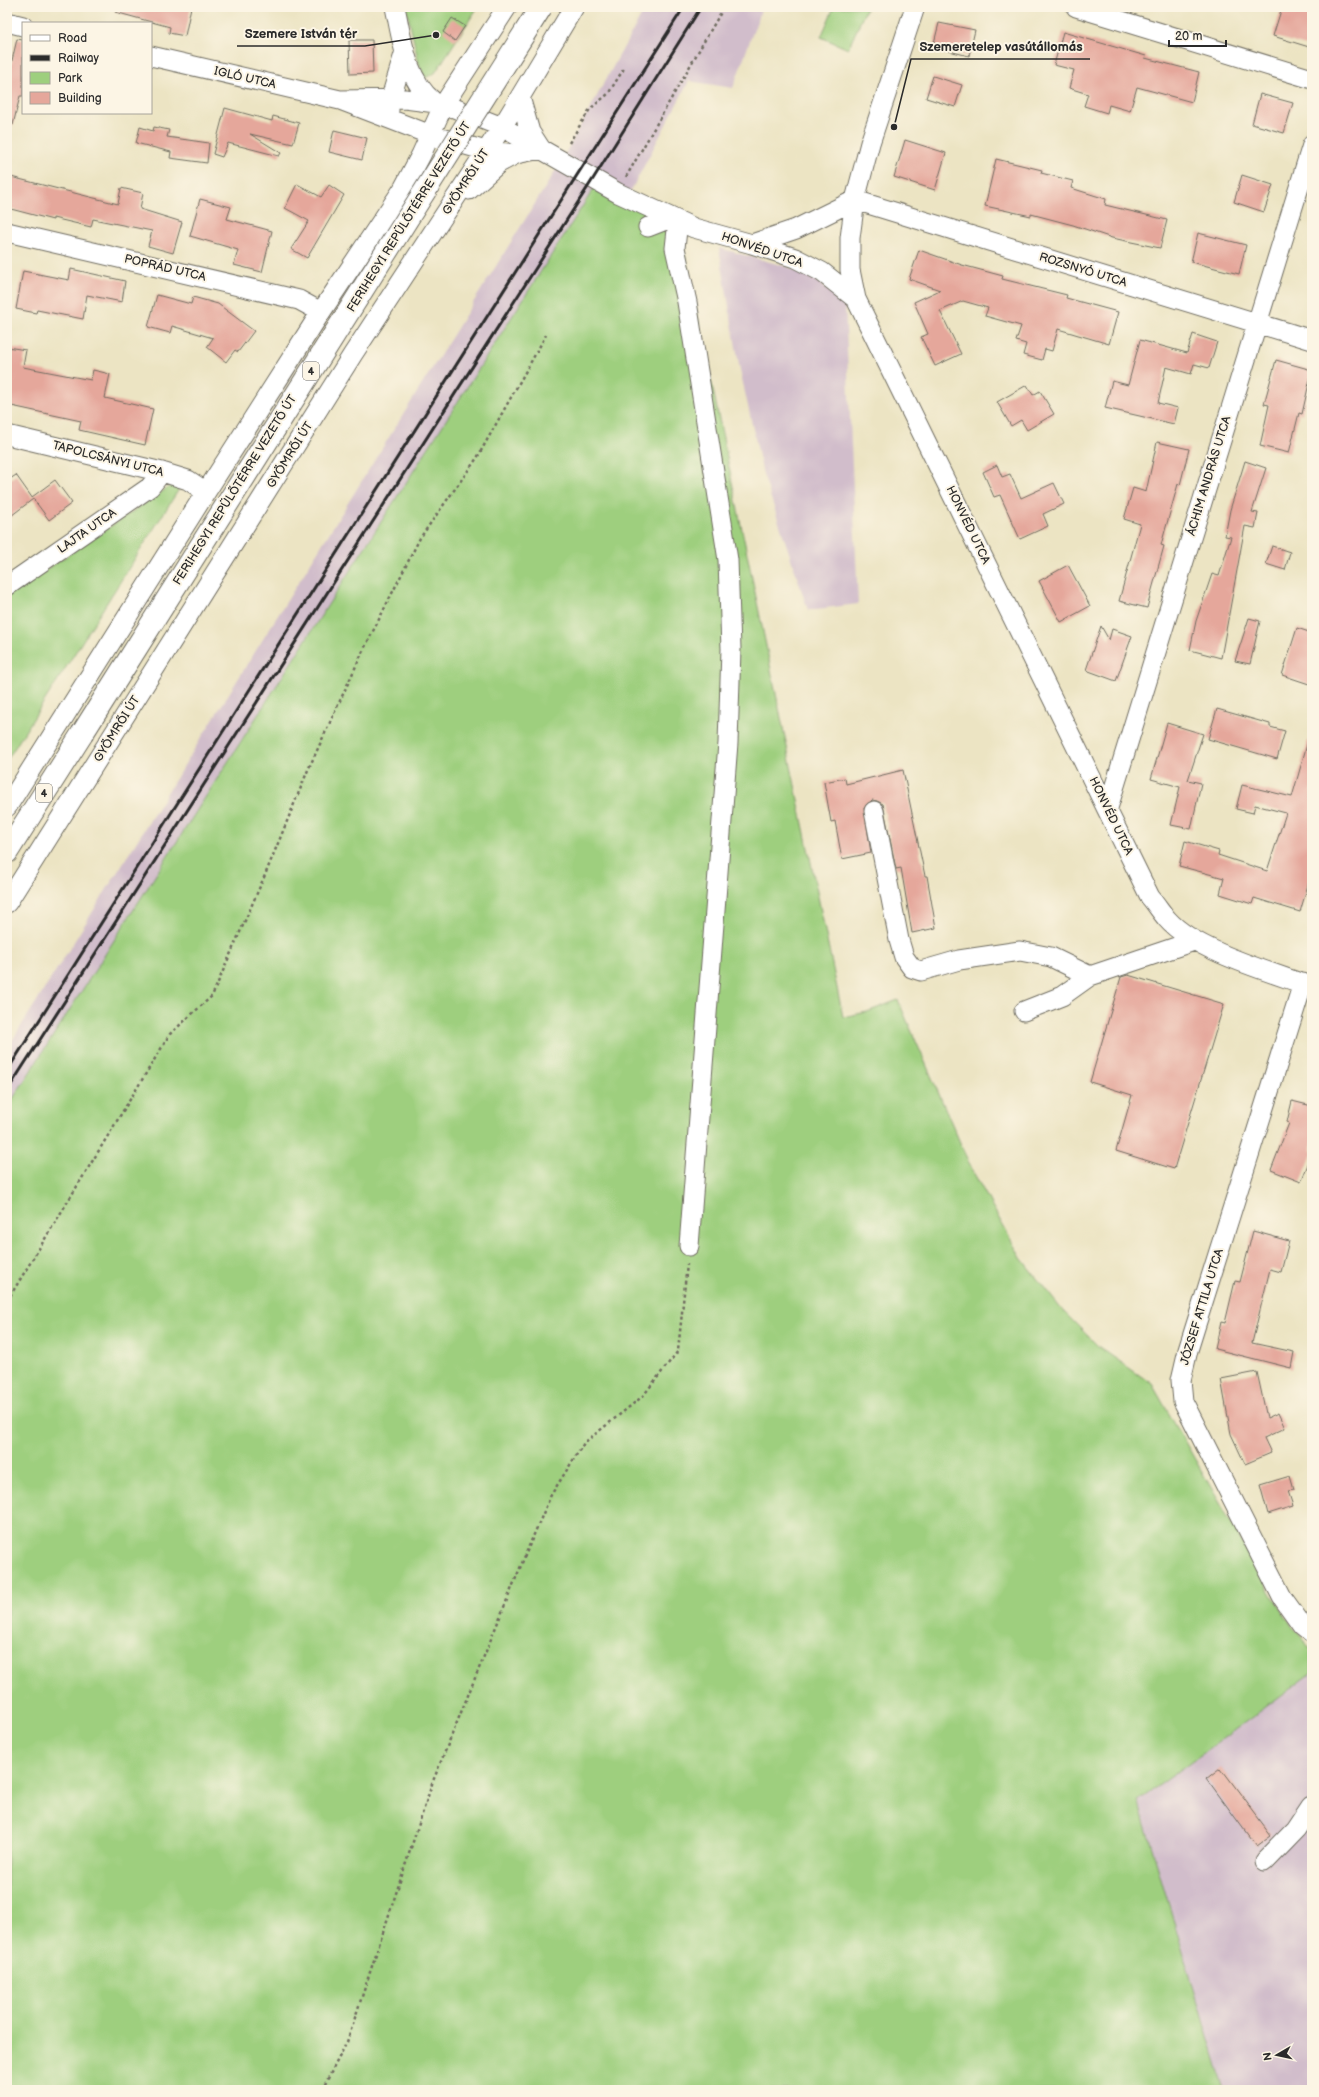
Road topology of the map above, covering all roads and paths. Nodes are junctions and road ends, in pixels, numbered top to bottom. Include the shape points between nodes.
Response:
1 (395, 7) edge
2 (508, 7) edge
3 (541, 7) edge
4 (574, 7) edge
5 (724, 7) edge
6 (915, 7) edge
7 (1076, 7) edge
8 (7, 22) edge
9 (22, 26) edge
10 (405, 51) junction
11 (152, 56) edge
12 (627, 71) dead end
13 (1312, 79) edge
14 (520, 97) junction
15 (391, 99) junction
16 (340, 100) junction
17 (439, 103) junction
18 (394, 121) junction
19 (502, 127) junction
20 (431, 135) junction
21 (568, 143) dead end
22 (1312, 145) edge
23 (541, 150) junction
24 (486, 152) junction
25 (516, 154) junction
26 (624, 181) dead end
27 (855, 200) junction
28 (450, 207) junction
29 (674, 219) junction
30 (648, 228) dead end
31 (7, 232) edge
32 (752, 244) junction
33 (856, 299) junction
34 (321, 312) junction
35 (1256, 324) junction
36 (546, 335) dead end
37 (1312, 340) edge
38 (7, 435) edge
39 (162, 472) junction
40 (206, 492) junction
41 (7, 586) edge
42 (7, 807) edge
43 (1108, 808) junction
44 (874, 811) dead end
45 (7, 852) edge
46 (7, 903) edge
47 (1194, 941) junction
48 (1090, 976) junction
49 (1307, 985) edge
50 (1024, 1011) dead end
51 (689, 1246) joint
52 (7, 1300) edge
53 (1312, 1633) edge
54 (1312, 1805) edge
55 (1264, 1862) dead end
56 (322, 2090) edge

1 - 10 street
2 - 17 street
3 - 45 main road, FERIHEGYI REPÜLŐTÉRRE VEZETŐ ÚT / 4, bridge
4 - 14 street, GYÖMRŐI ÚT
5 - 26 path
6 - 27 street via 870,143
7 - 13 street
8 - 9 street
10 - 15 street
10 - 17 street via 417,83
11 - 16 street, IGLÓ UTCA
12 - 21 path via 623,70 608,94 590,109
14 - 19 street, GYÖMRŐI ÚT
14 - 23 street via 530,132
15 - 16 street, IGLÓ UTCA
15 - 17 street, IGLÓ UTCA
15 - 18 street via 390,113
16 - 18 street, IGLÓ UTCA
17 - 19 street, HONVÉD UTCA
17 - 20 street
18 - 20 street, IGLÓ UTCA
19 - 23 street, HONVÉD UTCA
19 - 24 street, GYÖMRŐI ÚT
20 - 24 street
20 - 34 street via 403,189
22 - 35 street, ÁCHIM ANDRÁS UTCA
23 - 25 street
23 - 29 street, HONVÉD UTCA via 618,193
24 - 25 street
24 - 28 street, GYÖMRŐI ÚT
25 - 28 street via 496,166
27 - 32 street via 796,229
27 - 33 street via 850,238 850,270
27 - 35 street, ROZSNYÓ UTCA
28 - 46 street, GYÖMRŐI ÚT via 354,354
29 - 30 street
29 - 32 street, HONVÉD UTCA via 694,228
29 - 51 street via 675,248 687,302 728,560 731,649 728,743
31 - 34 street, POPRÁD UTCA via 299,300
32 - 33 street, HONVÉD UTCA via 795,258 822,272
33 - 43 street, HONVÉD UTCA
34 - 40 street
35 - 37 street, ROZSNYÓ UTCA
35 - 43 street, ÁCHIM ANDRÁS UTCA
36 - 52 path via 477,458 416,544 362,653 312,763 212,996 170,1034
38 - 39 street, TAPOLCSÁNYI UTCA
39 - 40 street, TAPOLCSÁNYI UTCA via 188,480
39 - 41 street, LAJTA UTCA via 150,487
40 - 42 street
43 - 47 street, HONVÉD UTCA via 1150,896 1167,919
44 - 48 street via 899,940 904,957 912,968 921,971 959,960 1020,951 1051,957
47 - 48 street
47 - 49 street, HONVÉD UTCA
48 - 50 street via 1062,996
49 - 53 street, JÓZSEF ATTILA UTCA via 1188,1350 1182,1380 1184,1401 1282,1597 1302,1625
51 - 56 path via 678,1351 642,1396 584,1443 552,1495 434,1781 347,2042
54 - 55 street via 1296,1829

